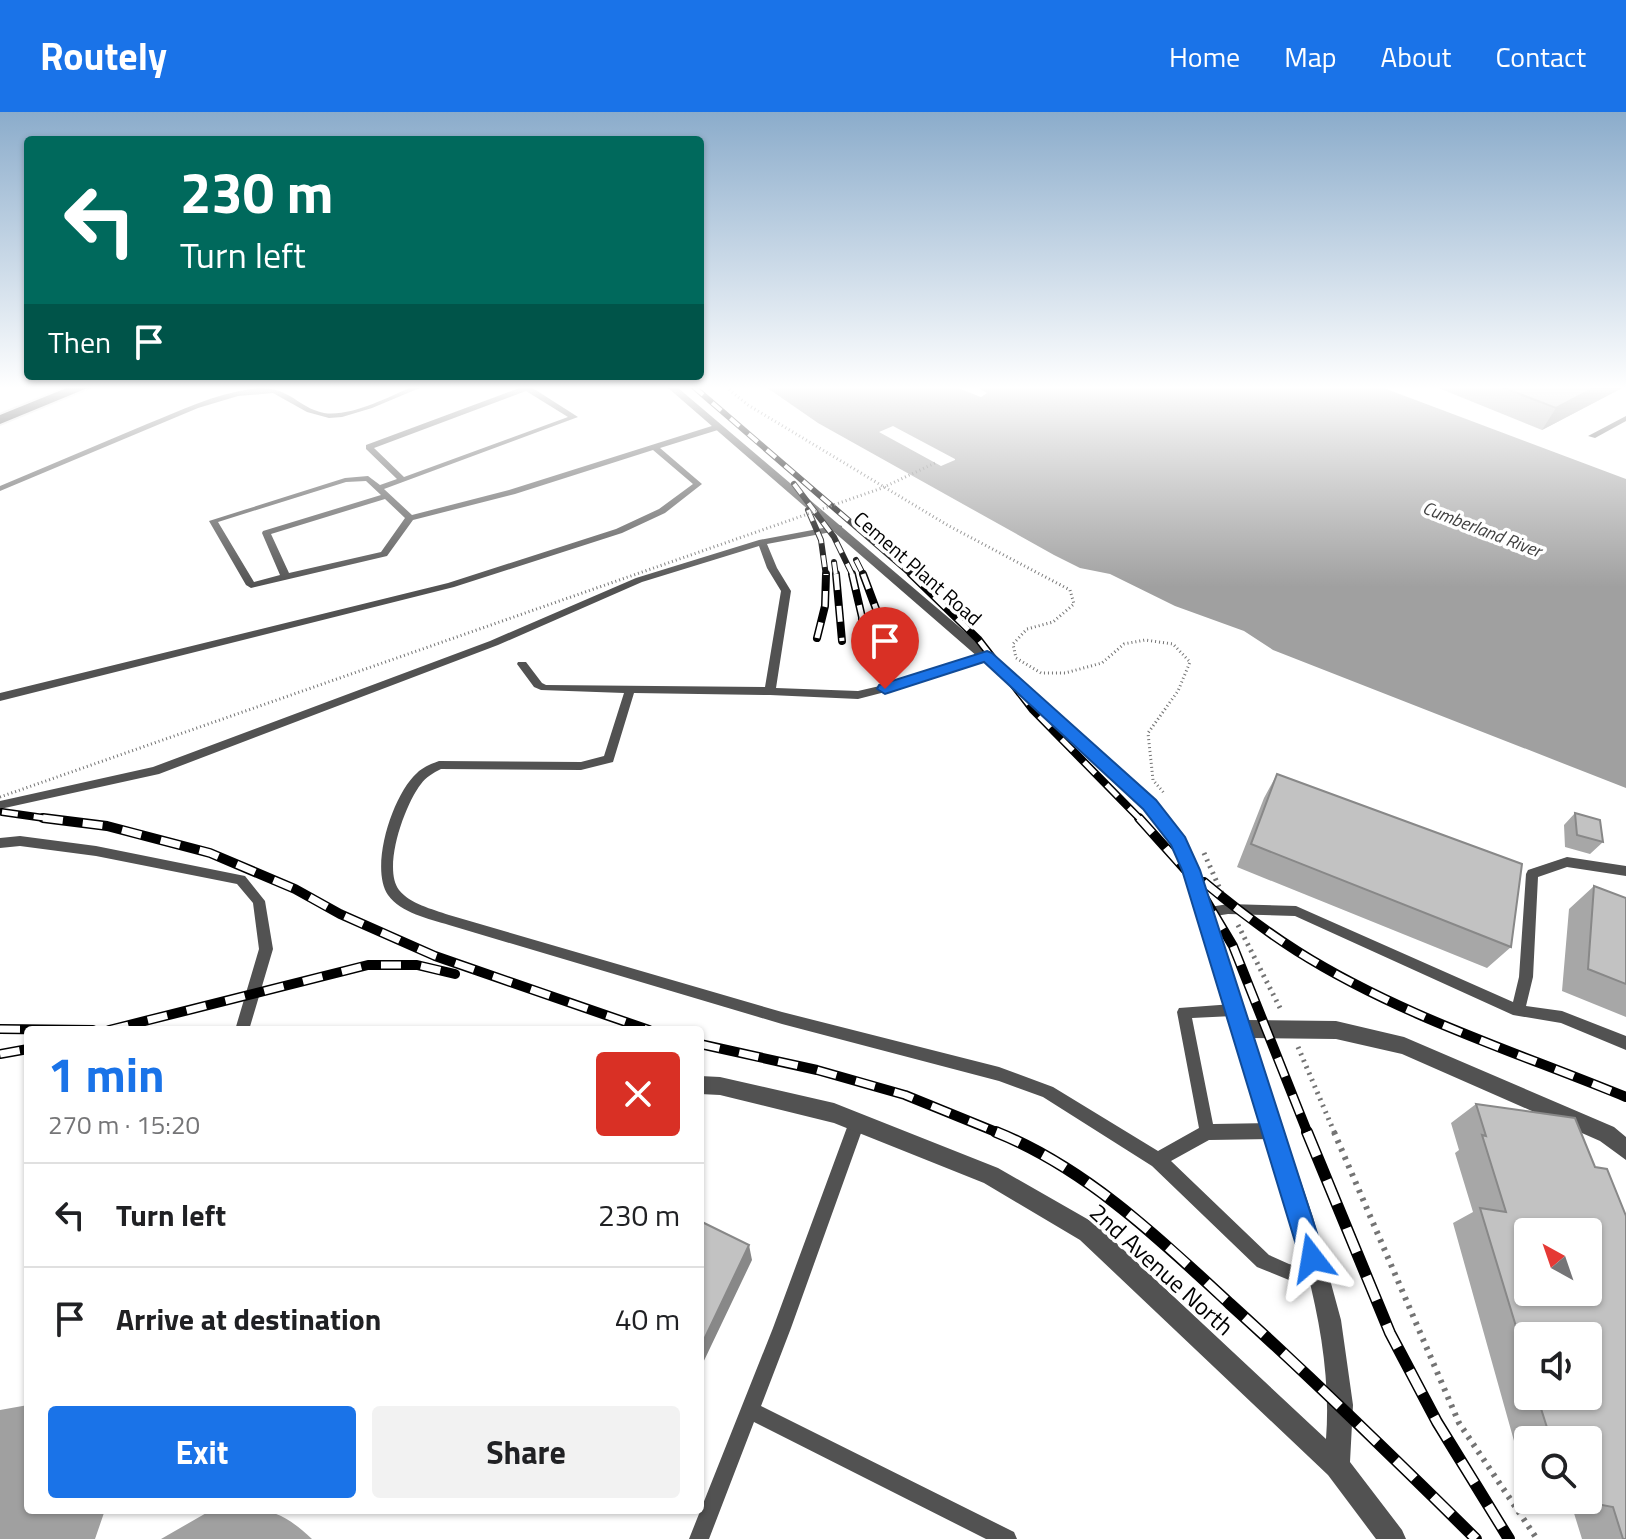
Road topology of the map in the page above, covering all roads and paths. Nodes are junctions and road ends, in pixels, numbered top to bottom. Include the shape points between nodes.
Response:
1 (85, 454) edge
2 (376, 454) edge
3 (475, 454) edge
4 (638, 454) edge
5 (663, 454) edge
6 (750, 454) edge
7 (935, 463) dead end
8 (403, 480) junction
9 (0, 489) edge
10 (383, 492) junction
11 (410, 518) junction
12 (839, 528) junction
13 (762, 542) junction
14 (286, 578) junction
15 (987, 656) junction
16 (522, 664) dead end
17 (630, 690) junction
18 (770, 691) junction
19 (0, 697) edge
20 (0, 797) edge
21 (0, 805) edge
22 (0, 843) edge
23 (1626, 871) edge
24 (1203, 913) junction
25 (1518, 1011) junction
26 (1236, 1020) junction
27 (243, 1026) edge
28 (1626, 1043) edge
29 (704, 1085) edge
30 (857, 1122) junction
31 (1273, 1131) junction
32 (1207, 1132) junction
33 (1626, 1150) edge
34 (1158, 1160) junction
35 (1318, 1279) junction
36 (749, 1410) junction
37 (1337, 1466) junction
38 (699, 1539) edge
39 (1007, 1539) edge
40 (1393, 1539) edge

1 - 9 lane
2 - 8 lane
3 - 8 lane
4 - 11 lane
5 - 19 lane via 698,484 662,511 619,531 451,585
6 - 12 street, Cement Plant Road
7 - 20 path, bridge via 882,488
8 - 10 lane
10 - 11 lane
10 - 14 lane via 266,533
10 - 14 lane via 368,478 345,480 213,521 251,585
11 - 14 lane via 384,554
12 - 13 lane
12 - 15 street, Cement Plant Road
13 - 18 lane via 786,591
13 - 21 lane via 639,580 494,643 155,771
15 - 18 lane via 858,695
15 - 24 street, Cement Plant Road via 1150,805 1179,842
16 - 17 lane via 545,688
17 - 18 lane
17 - 34 lane via 609,759 581,766 439,765 419,777 402,803 388,854 392,891 449,920 782,1018 999,1074 1048,1092
22 - 27 lane via 96,851 241,880 259,901 266,949
23 - 25 lane via 1567,862 1532,874 1526,977
24 - 25 lane via 1296,911
24 - 26 street, Cement Plant Road
25 - 28 lane via 1562,1017
26 - 31 street, Cement Plant Road
26 - 32 lane via 1184,1012
26 - 33 street via 1336,1030 1404,1046 1607,1134
29 - 30 street, 2nd Avenue North
30 - 36 lane
30 - 37 street, 2nd Avenue North via 991,1175 1088,1232
31 - 32 lane
31 - 35 street, Cement Plant Road
32 - 34 lane
34 - 35 lane via 1263,1261
35 - 37 street, Cement Plant Road via 1341,1405
36 - 38 lane
36 - 39 lane
37 - 40 street, 2nd Avenue North

